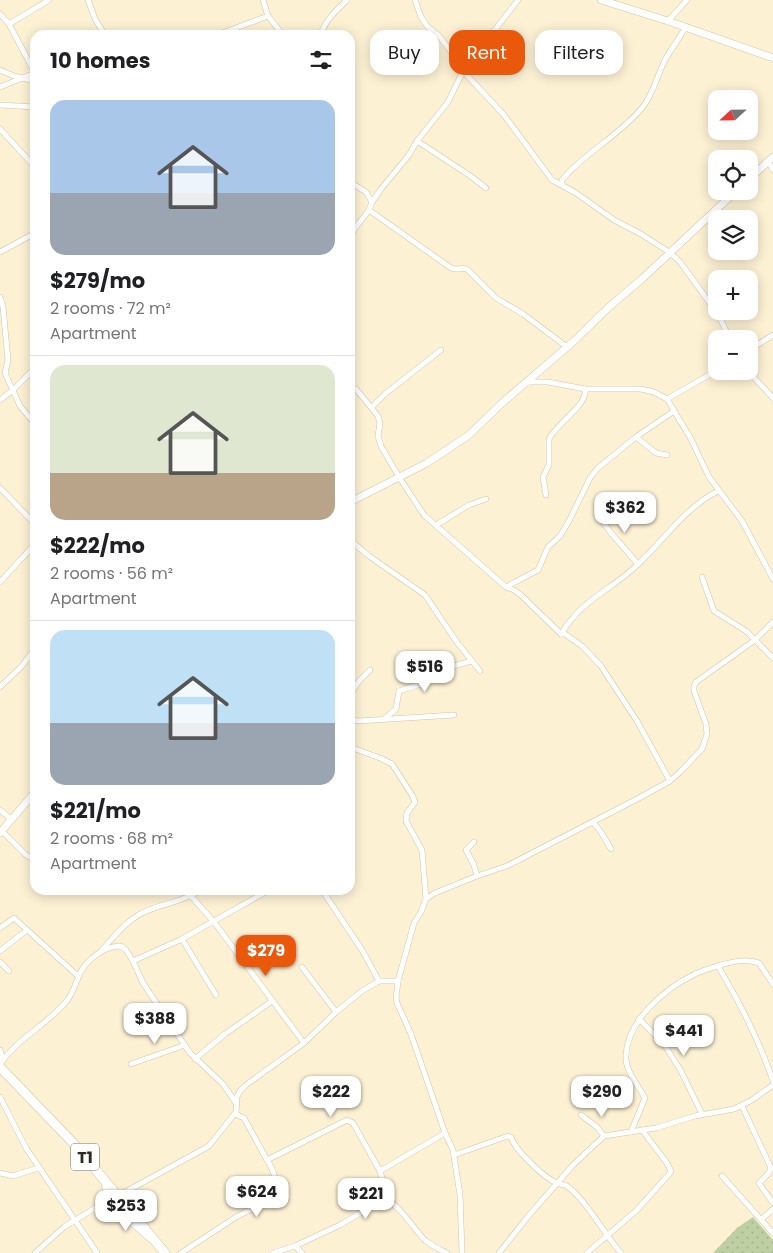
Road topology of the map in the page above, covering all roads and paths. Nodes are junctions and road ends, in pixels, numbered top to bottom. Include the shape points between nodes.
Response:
1 (49, 0) edge
2 (88, 0) edge
3 (263, 0) edge
4 (347, 0) edge
5 (416, 0) edge
6 (518, 0) edge
7 (601, 0) edge
8 (687, 0) edge
9 (0, 14) edge
10 (268, 16) junction
11 (668, 21) junction
12 (10, 24) junction
13 (685, 28) junction
14 (102, 30) edge
15 (230, 30) edge
16 (278, 30) edge
17 (322, 30) edge
18 (495, 30) edge
19 (449, 50) edge
20 (773, 58) edge
21 (30, 63) edge
22 (0, 70) edge
23 (30, 75) edge
24 (461, 75) edge
25 (467, 75) edge
26 (22, 78) junction
27 (30, 80) edge
28 (0, 87) edge
29 (0, 105) edge
30 (30, 107) edge
31 (0, 129) edge
32 (418, 141) junction
33 (770, 159) edge
34 (30, 162) edge
35 (758, 170) edge
36 (773, 170) edge
37 (562, 184) junction
38 (355, 185) edge
39 (486, 188) dead end
40 (726, 200) edge
41 (372, 202) junction
42 (369, 210) junction
43 (355, 228) edge
44 (30, 236) edge
45 (0, 252) edge
46 (669, 252) junction
47 (0, 297) edge
48 (726, 330) edge
49 (773, 335) edge
50 (758, 344) edge
51 (567, 347) junction
52 (441, 350) dead end
53 (0, 368) edge
54 (5, 373) junction
55 (30, 373) edge
56 (708, 376) edge
57 (756, 380) edge
58 (525, 382) junction
59 (356, 389) dead end
60 (585, 389) junction
61 (13, 390) junction
62 (773, 398) edge
63 (668, 399) junction
64 (0, 400) edge
65 (372, 407) junction
66 (674, 411) junction
67 (30, 419) edge
68 (636, 437) junction
69 (667, 455) dead end
70 (399, 477) junction
71 (0, 488) edge
72 (718, 491) junction
73 (546, 495) dead end
74 (486, 498) dead end
75 (355, 499) edge
76 (597, 514) dead end
77 (30, 519) edge
78 (436, 525) junction
79 (355, 544) edge
80 (30, 549) edge
81 (638, 564) junction
82 (702, 577) dead end
83 (773, 579) edge
84 (0, 582) edge
85 (506, 587) junction
86 (773, 622) edge
87 (561, 634) junction
88 (755, 640) junction
89 (30, 654) edge
90 (773, 658) edge
91 (472, 661) junction
92 (370, 670) dead end
93 (480, 671) dead end
94 (0, 687) edge
95 (355, 687) edge
96 (454, 715) dead end
97 (355, 720) edge
98 (384, 720) junction
99 (355, 749) edge
100 (670, 781) junction
101 (30, 798) edge
102 (0, 810) edge
103 (12, 820) junction
104 (593, 822) junction
105 (1, 832) edge
106 (474, 842) dead end
107 (610, 849) dead end
108 (30, 857) edge
109 (476, 876) junction
110 (260, 895) edge
111 (325, 895) edge
112 (191, 896) joint
113 (426, 899) junction
114 (214, 922) junction
115 (0, 928) edge
116 (27, 930) junction
117 (182, 939) junction
118 (0, 951) edge
119 (100, 952) junction
120 (133, 961) junction
121 (0, 962) edge
122 (718, 966) junction
123 (302, 967) dead end
124 (9, 971) dead end
125 (78, 976) junction
126 (379, 981) junction
127 (398, 981) junction
128 (773, 984) edge
129 (216, 995) dead end
130 (272, 1001) junction
131 (336, 1012) junction
132 (639, 1019) junction
133 (304, 1043) junction
134 (185, 1045) junction
135 (0, 1050) edge
136 (195, 1059) junction
137 (1, 1064) edge
138 (131, 1064) dead end
139 (773, 1083) edge
140 (0, 1097) edge
141 (236, 1103) junction
142 (742, 1106) junction
143 (235, 1114) junction
144 (702, 1114) junction
145 (581, 1115) dead end
146 (642, 1130) junction
147 (631, 1132) junction
148 (445, 1133) junction
149 (604, 1136) junction
150 (454, 1155) junction
151 (267, 1160) junction
152 (38, 1168) junction
153 (380, 1170) junction
154 (0, 1173) edge
155 (722, 1176) dead end
156 (103, 1180) junction
157 (558, 1184) junction
158 (118, 1196) junction
159 (106, 1201) junction
160 (389, 1201) junction
161 (773, 1203) edge
162 (773, 1209) edge
163 (762, 1219) junction
164 (76, 1221) junction
165 (773, 1234) edge
166 (608, 1236) junction
167 (295, 1246) junction
168 (162, 1250) edge
169 (35, 1253) edge
170 (97, 1253) edge
171 (182, 1253) edge
172 (273, 1253) edge
173 (302, 1253) edge
174 (447, 1253) edge
175 (462, 1253) edge
176 (499, 1253) edge
177 (587, 1253) edge
178 (621, 1253) edge

1 - 12 street
2 - 14 street
3 - 10 street
4 - 17 street
5 - 19 street via 427,26
6 - 18 street
7 - 11 street
8 - 11 street
9 - 12 street
10 - 15 street
10 - 16 street
11 - 13 street
12 - 21 street
13 - 20 street
13 - 37 street via 666,58 642,108 566,175
22 - 26 street
23 - 26 street
24 - 32 street via 448,102
25 - 37 street via 504,114 552,180
26 - 27 street
26 - 28 street
29 - 30 street
31 - 34 street
32 - 39 street
32 - 41 street
33 - 35 street
33 - 36 street
37 - 46 street
38 - 41 street via 366,192
40 - 46 street
41 - 42 street
42 - 43 street
42 - 51 street via 451,268 467,269 496,298
44 - 45 street
46 - 48 street via 718,314
46 - 51 street
47 - 54 street via 8,360
49 - 50 street
51 - 58 street
52 - 65 street
53 - 54 street
54 - 61 street
55 - 61 street
56 - 63 street
57 - 62 street
58 - 60 street via 548,382
58 - 70 street via 469,435
59 - 65 street
60 - 63 street via 641,389
60 - 73 street via 582,403 549,439 549,465 543,478
61 - 64 street
61 - 67 street
63 - 66 street
65 - 70 street via 380,423 379,441
66 - 68 street
66 - 72 street
68 - 69 street via 656,452
68 - 85 street via 592,476 560,536 548,547 538,570
70 - 75 street
70 - 78 street via 424,515
71 - 77 street
72 - 81 street via 692,509
72 - 83 street via 742,521
74 - 78 street
76 - 81 street
78 - 85 street
79 - 91 street via 425,594
80 - 84 street
81 - 87 street via 579,609
82 - 88 street via 714,611
85 - 87 street via 522,596
86 - 88 street
87 - 100 street via 582,646 601,666 637,721
88 - 90 street
88 - 100 street via 699,678 694,685 706,724 706,738 702,749
89 - 94 street
91 - 93 street
91 - 98 street via 440,670 424,683 399,691 396,709
92 - 95 street
96 - 98 street
97 - 98 street
99 - 113 street via 392,764 412,795 415,802 407,812 406,821 422,850
100 - 104 street
101 - 103 street
102 - 103 street
103 - 105 street
104 - 107 street
104 - 109 street via 507,866
105 - 108 street
106 - 109 street via 466,850
109 - 113 street
110 - 114 street
111 - 126 street
112 - 114 street
112 - 119 street via 143,913 117,933
113 - 127 street via 414,923
114 - 117 street
114 - 130 street
115 - 116 street via 13,917
116 - 118 street
116 - 125 street
117 - 120 street
117 - 129 street
119 - 120 street via 121,946
119 - 125 street via 87,962
120 - 134 street via 143,982
121 - 124 street
122 - 128 street via 737,961 757,962
122 - 132 street via 696,973 676,986
122 - 139 street via 756,1036
123 - 131 street
125 - 137 street via 64,1005 15,1046
126 - 127 street
126 - 131 street
127 - 148 street via 397,1003
130 - 133 street
130 - 136 street
131 - 133 street
132 - 144 street via 664,1044
132 - 147 street via 626,1056 645,1100
133 - 141 street via 246,1085
134 - 136 street
134 - 138 street
135 - 137 street
136 - 141 street via 223,1084
137 - 156 highway, T1
139 - 142 street
140 - 152 street
141 - 143 street
142 - 144 street
142 - 161 street via 771,1168 759,1183
143 - 151 street via 244,1118
143 - 158 street via 209,1146
144 - 146 street
145 - 149 street
146 - 147 street
146 - 166 street via 671,1170 637,1210
147 - 149 street
148 - 150 street
148 - 153 street
149 - 157 street via 583,1154
150 - 157 street via 512,1137 516,1148
150 - 175 street via 460,1195
151 - 153 street via 347,1120 356,1126
151 - 171 street via 274,1174 274,1198 236,1217
152 - 154 street via 13,1176
152 - 164 street
153 - 160 street
155 - 163 street
156 - 158 highway, T1
156 - 159 street
157 - 166 street via 570,1188
157 - 176 street
158 - 168 highway, T1
159 - 164 street
159 - 168 street
160 - 167 street via 380,1201 349,1221
160 - 174 street via 426,1240
162 - 163 street
163 - 165 street
164 - 169 street via 64,1227
164 - 170 street
166 - 177 street
166 - 178 street
167 - 172 street
167 - 173 street

